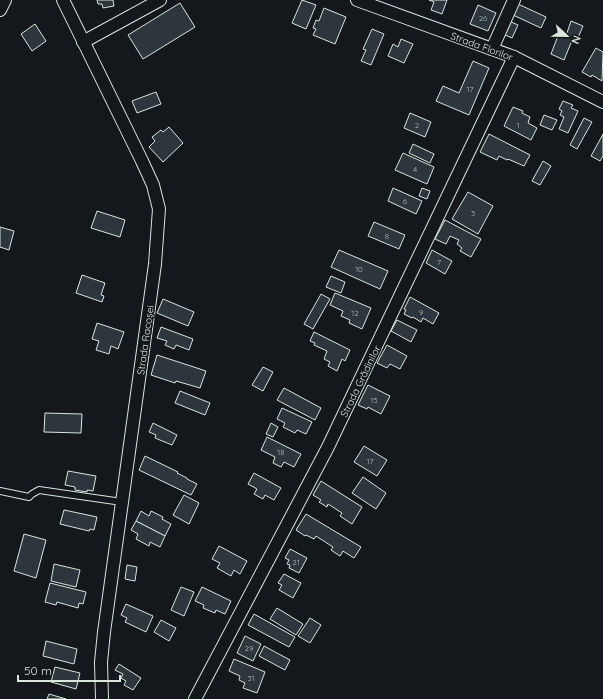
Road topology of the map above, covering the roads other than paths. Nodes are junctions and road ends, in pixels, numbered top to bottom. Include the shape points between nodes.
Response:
1 (5, 0) edge
2 (63, 0) edge
3 (160, 0) edge
4 (357, 0) edge
5 (514, 0) edge
6 (0, 10) edge
7 (83, 42) junction
8 (492, 49) junction
9 (514, 57) junction
10 (603, 102) edge
11 (0, 491) edge
12 (122, 502) junction
13 (102, 699) edge
14 (194, 699) edge

1 - 6 street
2 - 7 street, Strada Racoșei
3 - 7 street
4 - 8 street, Strada Florilor
5 - 8 street
7 - 12 street, Strada Racoșei via 153,185 159,209 155,264
8 - 9 street, Strada Florilor
9 - 10 street, Strada Florilor
9 - 14 street, Strada Grădinilor via 328,447
11 - 12 lane via 29,497 39,490
12 - 13 street, Strada Racoșei via 100,662

